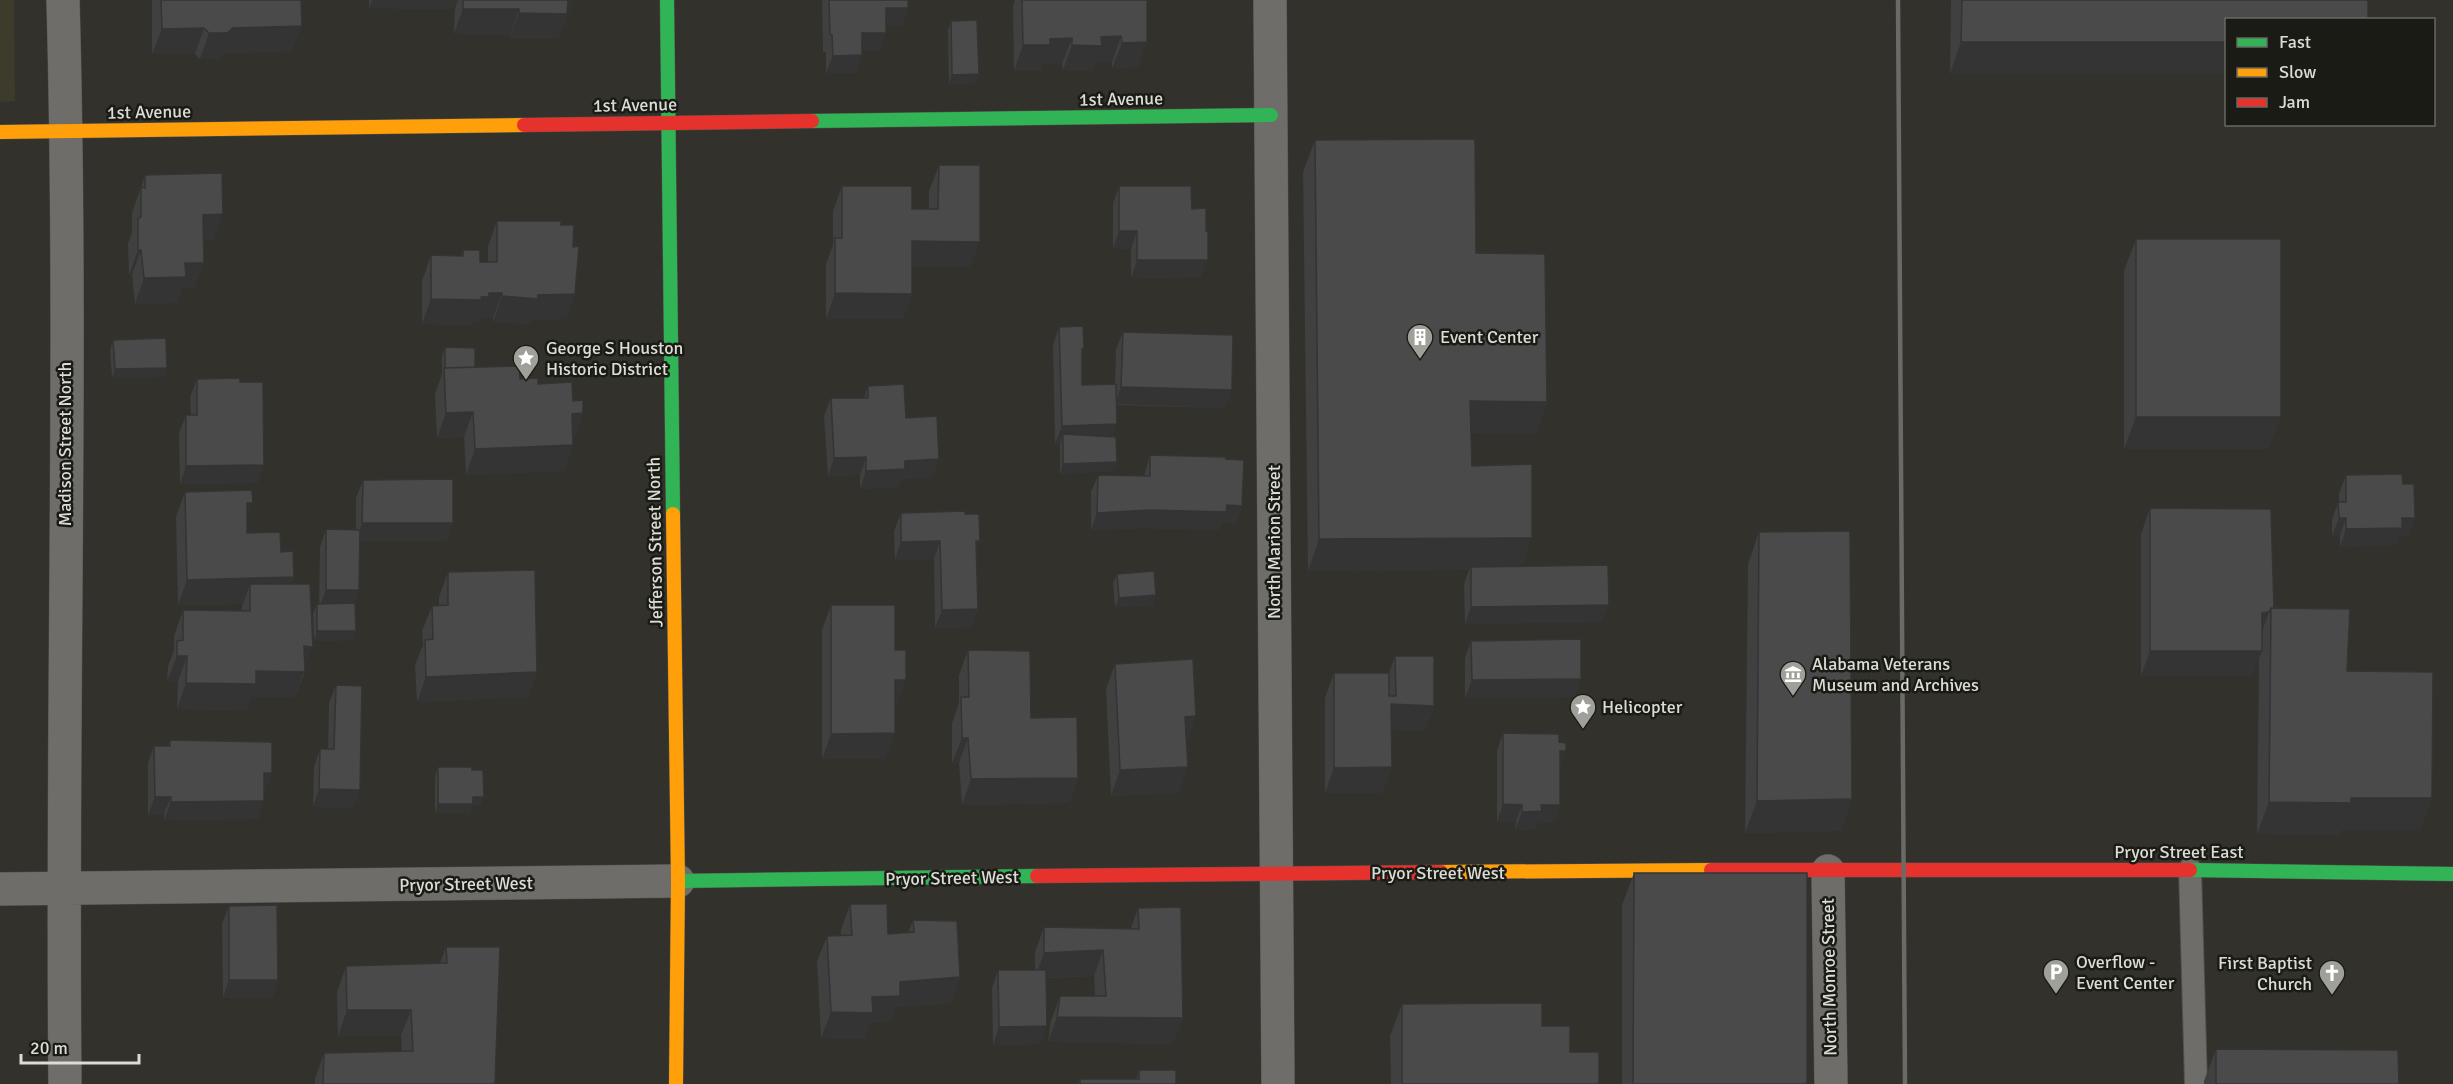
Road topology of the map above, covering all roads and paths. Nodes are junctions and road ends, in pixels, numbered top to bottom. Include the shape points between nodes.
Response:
1 (63, 0) edge
2 (667, 0) edge
3 (1270, 0) edge
4 (1271, 115) junction
5 (668, 122) junction
6 (67, 131) junction
7 (0, 132) edge
8 (1904, 869) joint
9 (2190, 869) junction
10 (1828, 871) junction
11 (1277, 874) junction
12 (2453, 874) edge
13 (678, 881) junction
14 (0, 889) edge
15 (63, 889) junction
16 (65, 1084) edge
17 (676, 1084) edge
18 (1278, 1084) edge
19 (1831, 1084) edge
20 (2196, 1084) edge

1 - 6 street, Madison Street North
2 - 5 street, Jefferson Street North
3 - 4 street, North Marion Street
4 - 5 street, 1st Avenue
4 - 11 street, North Marion Street
5 - 6 street, 1st Avenue
5 - 13 street, Jefferson Street North
6 - 7 street, 1st Avenue
6 - 15 street, Madison Street North
8 - 9 street, Pryor Street East
8 - 10 street, Pryor Street West
9 - 12 street, Pryor Street East
9 - 20 lane
10 - 11 street, Pryor Street West
10 - 19 street, North Monroe Street
11 - 13 street, Pryor Street West
11 - 18 street, North Marion Street
13 - 15 street, Pryor Street West
13 - 17 street, Jefferson Street North
14 - 15 street, Pryor Street West
15 - 16 street, Madison Street North

